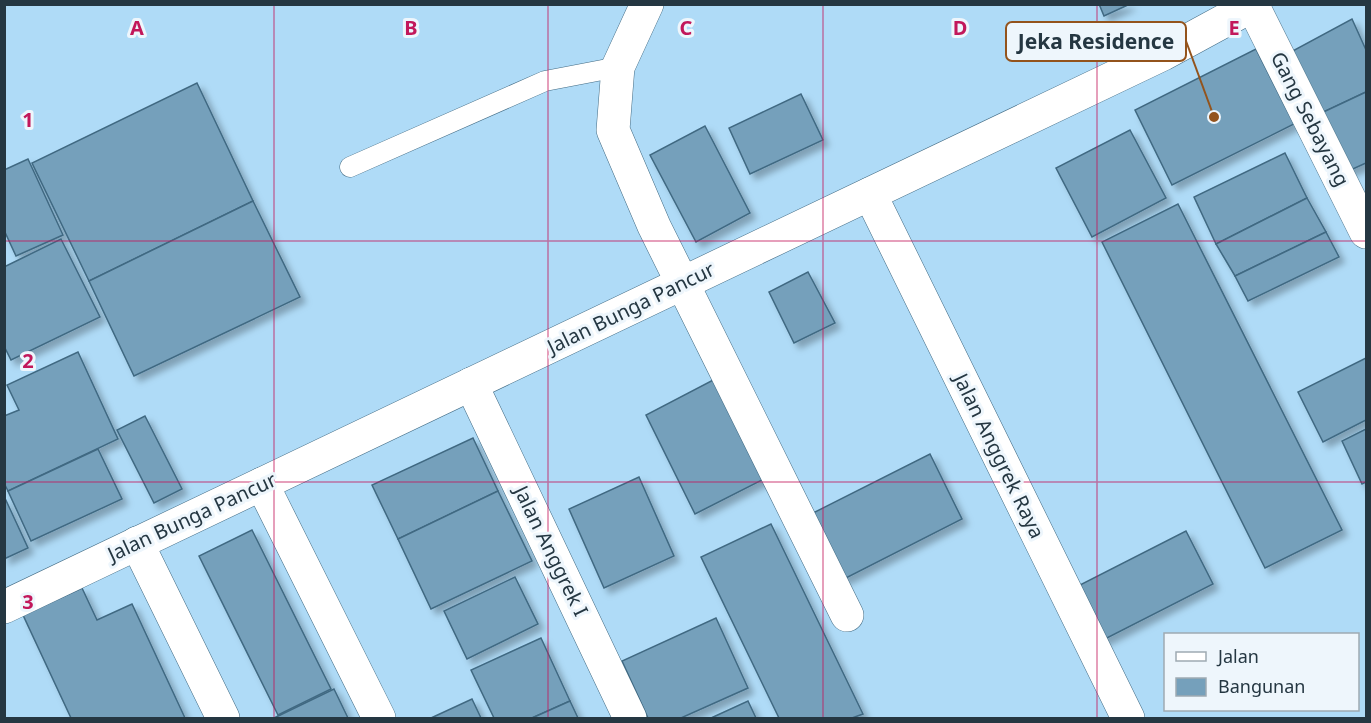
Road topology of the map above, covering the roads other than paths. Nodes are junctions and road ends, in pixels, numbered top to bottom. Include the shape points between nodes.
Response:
1 (647, 4) edge
2 (1254, 5) edge
3 (618, 67) junction
4 (350, 166) dead end
5 (870, 194) junction
6 (1366, 232) edge
7 (682, 283) junction
8 (471, 384) junction
9 (262, 484) junction
10 (137, 543) junction
11 (4, 607) edge
12 (847, 615) dead end
13 (224, 718) edge
14 (379, 718) edge
15 (630, 718) edge
16 (1128, 718) edge

1 - 3 street
2 - 5 street, Jalan Bunga Pancur via 1163,54
2 - 6 street, Gang Sebayang
3 - 4 lane via 545,81
3 - 7 street via 614,130
5 - 7 street, Jalan Bunga Pancur
5 - 16 street, Jalan Anggrek Raya
7 - 8 street, Jalan Bunga Pancur
7 - 12 street
8 - 9 street, Jalan Bunga Pancur
8 - 15 street, Jalan Anggrek I
9 - 10 street, Jalan Bunga Pancur
9 - 14 street
10 - 11 street, Jalan Bunga Pancur
10 - 13 street

